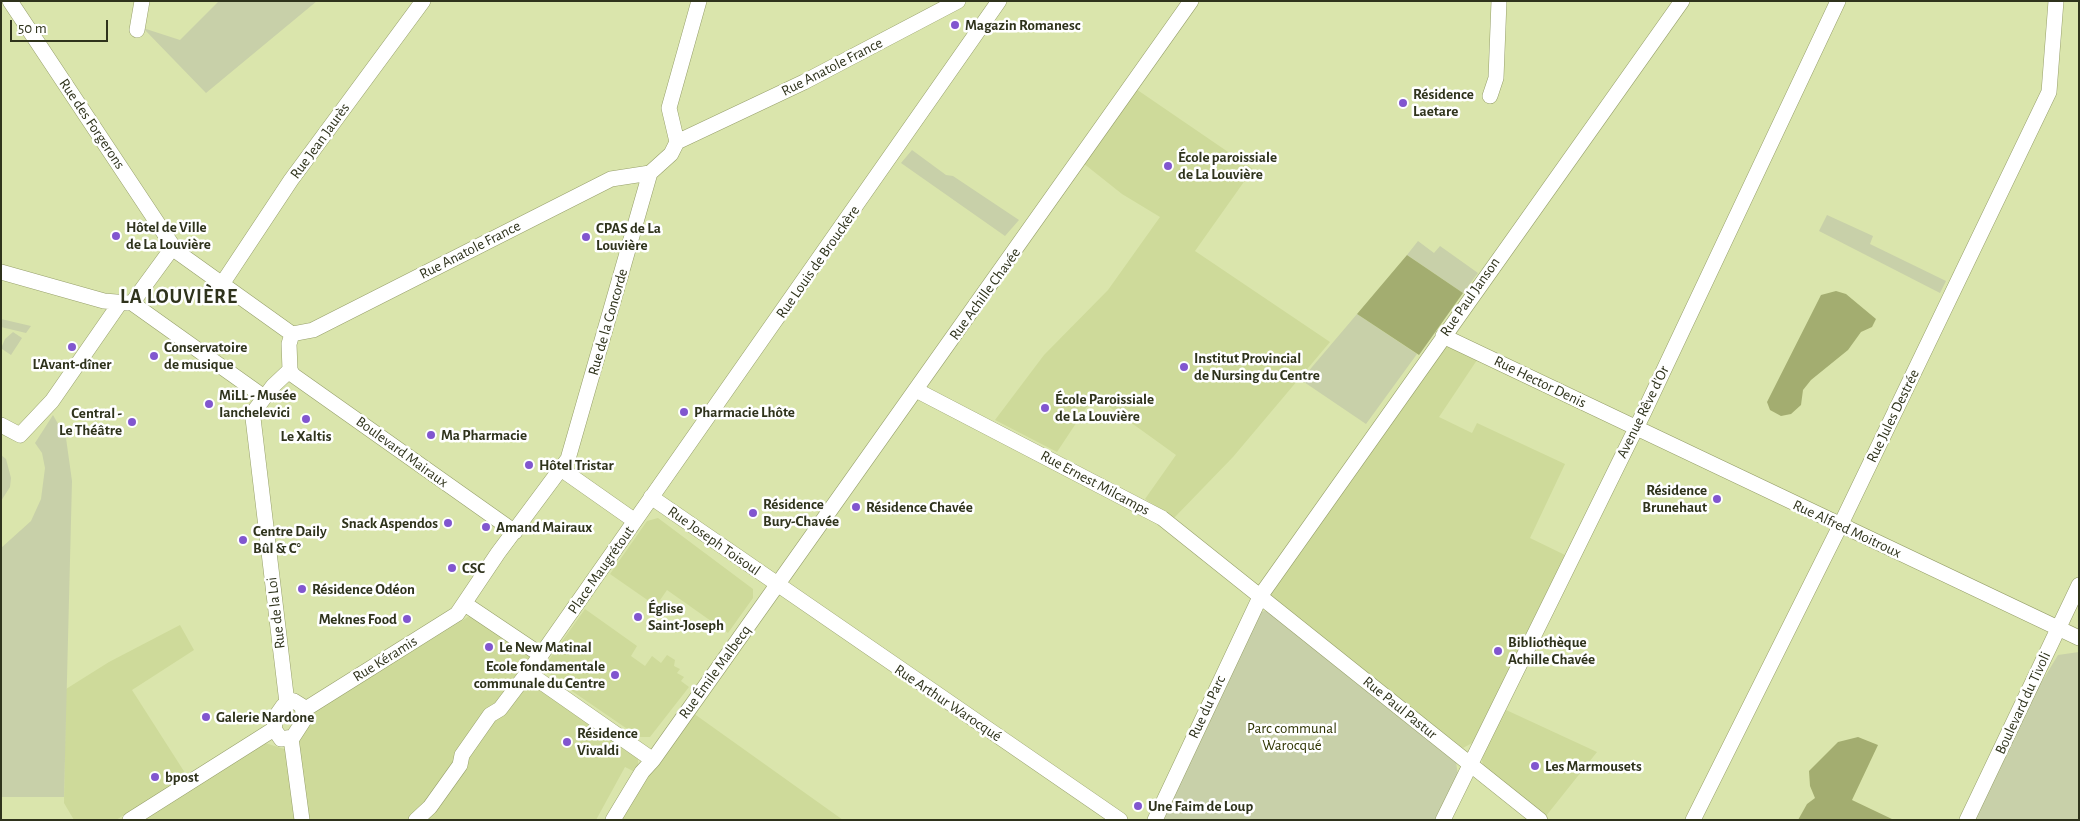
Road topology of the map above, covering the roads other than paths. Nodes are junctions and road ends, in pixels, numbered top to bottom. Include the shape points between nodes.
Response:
1 (10, 1) edge
2 (142, 1) edge
3 (423, 1) edge
4 (699, 1) edge
5 (958, 1) edge
6 (999, 1) edge
7 (1191, 1) edge
8 (1500, 1) edge
9 (1682, 1) edge
10 (1838, 1) edge
11 (2056, 1) edge
12 (137, 30) dead end
13 (1490, 96) dead end
14 (677, 142) junction
15 (650, 173) junction
16 (173, 247) junction
17 (1, 272) edge
18 (222, 284) junction
19 (126, 303) junction
20 (292, 334) junction
21 (1443, 336) junction
22 (290, 370) junction
23 (916, 390) junction
24 (261, 402) junction
25 (1, 425) edge
26 (1636, 429) junction
27 (561, 470) junction
28 (651, 498) junction
29 (635, 521) junction
30 (1840, 526) junction
31 (515, 532) junction
32 (777, 585) junction
33 (2079, 585) edge
34 (1261, 595) junction
35 (465, 604) junction
36 (2058, 630) junction
37 (2079, 638) edge
38 (541, 655) junction
39 (527, 672) junction
40 (287, 703) junction
41 (304, 710) junction
42 (274, 729) junction
43 (291, 738) junction
44 (653, 760) junction
45 (1470, 763) junction
46 (138, 817) edge
47 (302, 820) edge
48 (416, 820) edge
49 (613, 820) edge
50 (1120, 820) edge
51 (1155, 820) edge
52 (1443, 820) edge
53 (1540, 820) edge
54 (1694, 820) edge
55 (1967, 820) edge

1 - 16 street, Rue des Forgerons
2 - 12 street
3 - 18 street, Rue Jean Jaurès via 292,180
4 - 14 street via 669,108
5 - 14 street, Rue Anatole France via 804,82
6 - 28 street, Rue Louis de Brouckère
7 - 23 street, Rue Achille Chavée
8 - 13 street via 1496,78
9 - 21 street, Rue Paul Janson
10 - 26 street, Avenue Rêve d'Or
11 - 30 street, Rue Jules Destrée via 2049,92
14 - 15 street via 670,154
15 - 20 street, Rue Anatole France via 611,179 313,330
15 - 27 street, Rue de la Concorde via 571,450
16 - 18 street, Rue des Forgerons
16 - 19 street
17 - 19 street
18 - 20 street, Rue des Forgerons
19 - 24 street
19 - 25 street via 52,401 20,434
20 - 22 street
21 - 26 street, Rue Hector Denis
21 - 34 street, Rue Paul Janson
22 - 24 street
22 - 31 street, Boulevard Mairaux
23 - 32 street, Rue Achille Chavée
23 - 34 street, Rue Ernest Milcamps via 1162,518
24 - 40 street, Rue de la Loi via 253,418 254,430
26 - 30 street, Rue Alfred Moitroux
26 - 45 street, Avenue Rêve d'Or
27 - 29 street, Place Maugrétout
27 - 31 street
28 - 29 street, Rue Louis de Brouckère
28 - 32 street, Rue Joseph Toisoul
29 - 38 street, Place Maugrétout
30 - 36 street, Rue Alfred Moitroux
30 - 54 street, Rue Jules Destrée
31 - 35 street
32 - 44 street, Rue Émile Malbecq
32 - 50 street, Rue Arthur Warocqué
33 - 36 street, Boulevard du Tivoli
34 - 45 street, Rue Paul Pastur
34 - 51 street, Rue du Parc
35 - 38 street
35 - 41 street, Rue Kéramis via 457,614
36 - 37 street, Rue Alfred Moitroux
36 - 55 street, Boulevard du Tivoli
38 - 39 street, Place Maugrétout
39 - 44 street
39 - 48 street, Place Maugrétout via 500,708 490,715 462,755 460,765 430,807
40 - 41 street via 298,702
40 - 42 street via 278,712
41 - 43 street via 302,725
42 - 43 street via 281,739
42 - 46 street
43 - 47 street
44 - 49 street, Rue Émile Malbecq
45 - 52 street, Avenue Rêve d'Or
45 - 53 street, Rue Paul Pastur

